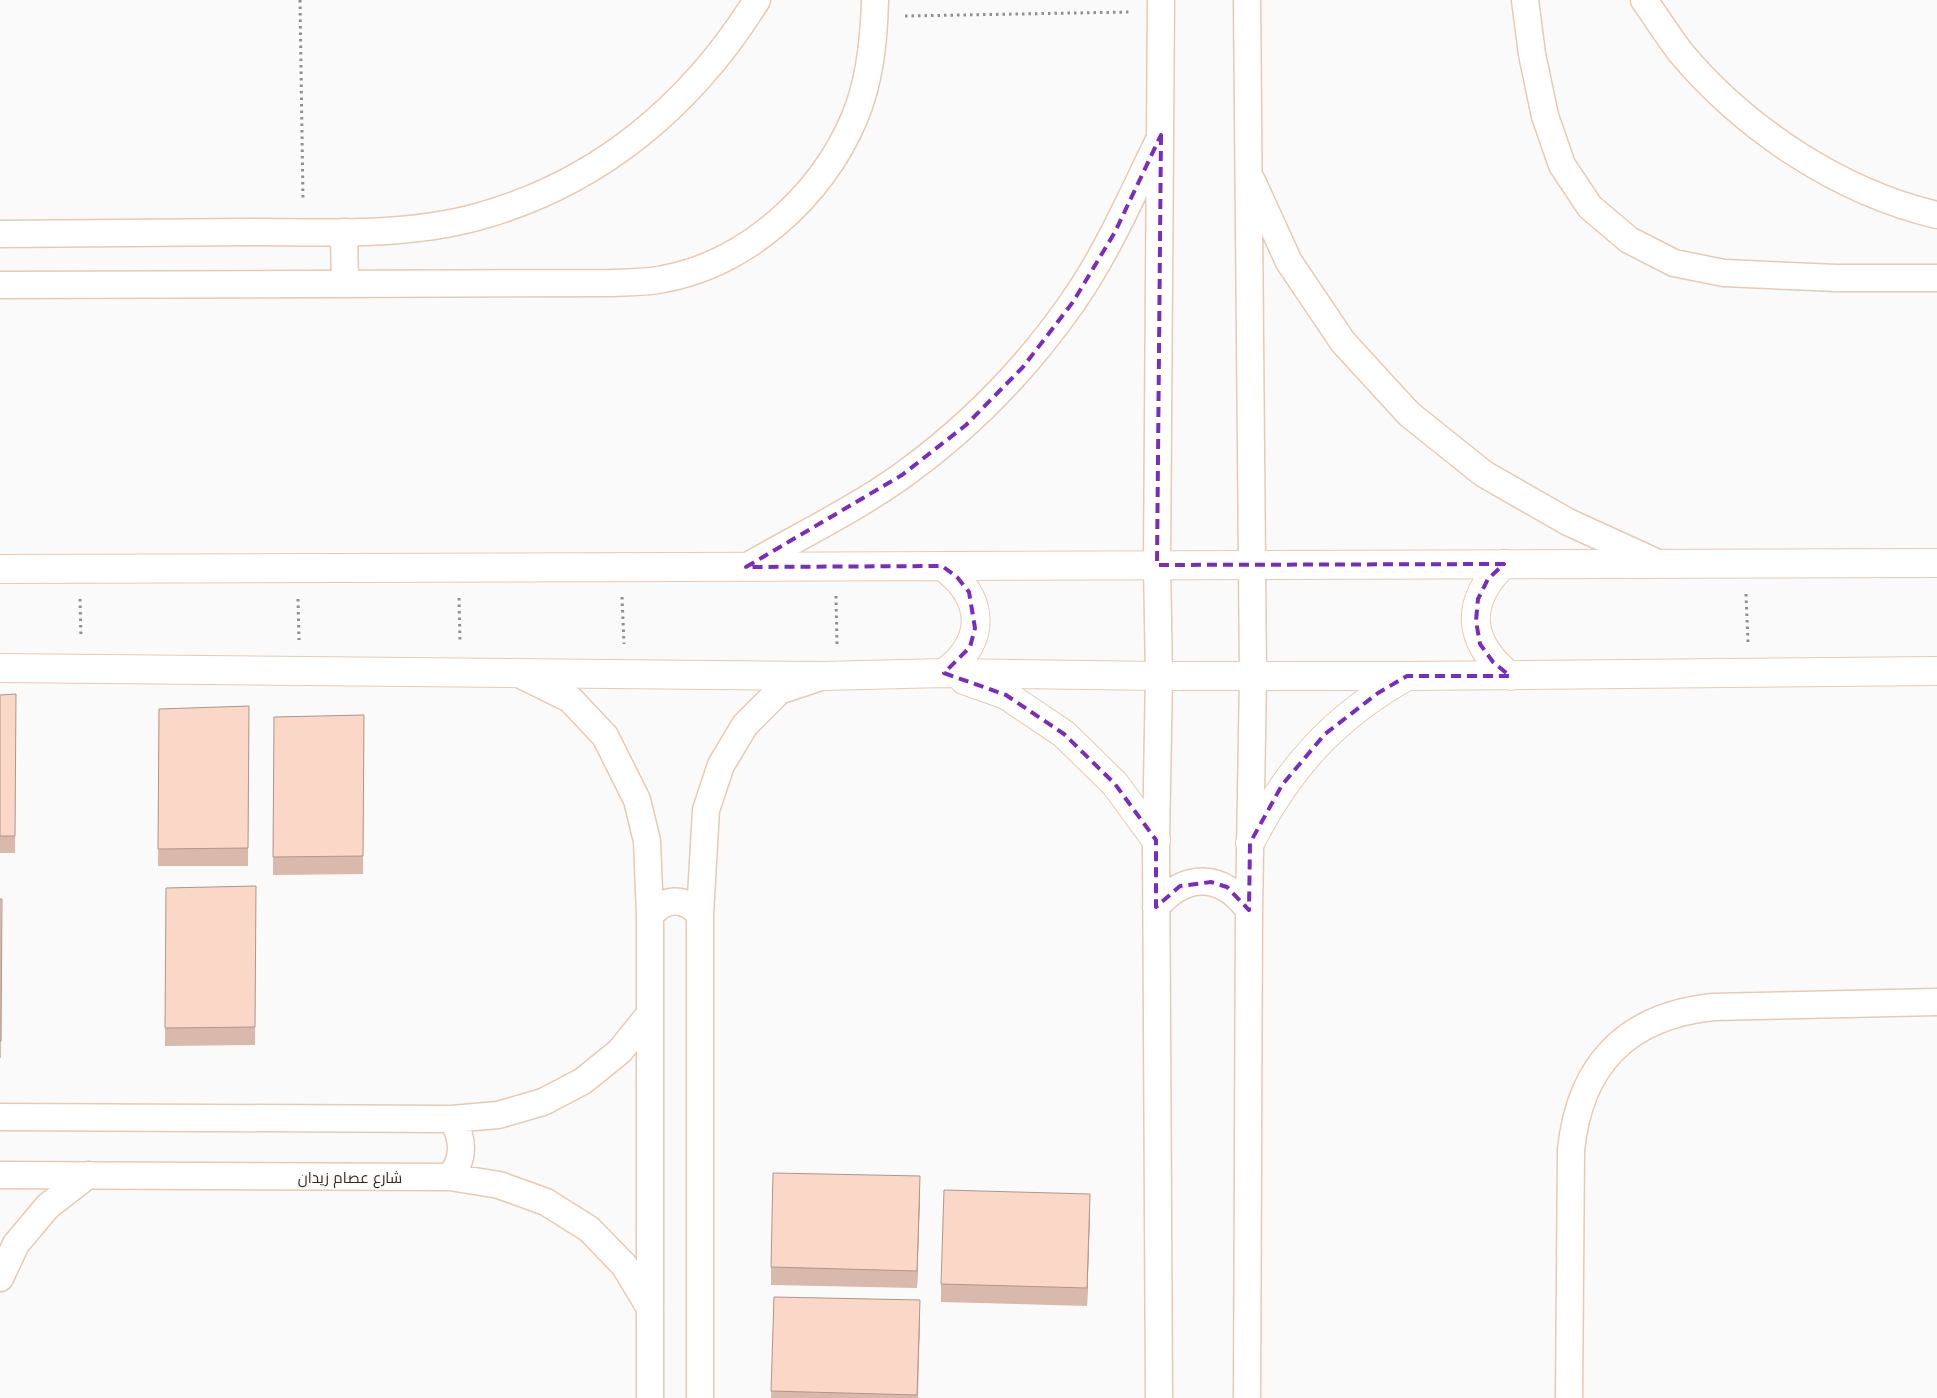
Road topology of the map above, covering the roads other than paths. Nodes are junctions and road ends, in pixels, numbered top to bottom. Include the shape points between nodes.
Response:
1 (757, 0) edge
2 (1246, 0) edge
3 (1526, 0) edge
4 (1644, 0) edge
5 (1161, 6) edge
6 (875, 8) edge
7 (1161, 135) junction
8 (1249, 174) junction
9 (1937, 214) edge
10 (344, 232) junction
11 (0, 234) edge
12 (1937, 278) edge
13 (345, 284) junction
14 (0, 285) edge
15 (1937, 563) edge
16 (1504, 564) junction
17 (1660, 564) junction
18 (1157, 565) junction
19 (1252, 565) junction
20 (746, 566) junction
21 (942, 566) junction
22 (0, 569) edge
23 (0, 668) edge
24 (1937, 671) edge
25 (517, 673) junction
26 (944, 673) junction
27 (830, 676) junction
28 (1159, 676) junction
29 (1407, 676) junction
30 (1510, 676) junction
31 (1254, 677) junction
32 (1156, 840) junction
33 (1250, 843) junction
34 (1156, 907) junction
35 (1249, 910) junction
36 (700, 914) junction
37 (650, 916) junction
38 (1937, 1002) edge
39 (649, 1015) junction
40 (0, 1117) edge
41 (452, 1120) junction
42 (0, 1175) edge
43 (88, 1175) junction
44 (450, 1177) junction
45 (0, 1278) edge
46 (650, 1308) junction
47 (650, 1398) edge
48 (700, 1398) edge
49 (1159, 1398) edge
50 (1247, 1398) edge
51 (1568, 1398) edge

1 - 10 street via 733,39 691,89 643,134 589,170 537,197 476,217 408,228
2 - 8 street
3 - 12 street via 1532,54 1543,107 1562,165 1590,207 1629,240 1674,263 1724,272 1836,278
4 - 9 street via 1681,52 1734,108 1795,153 1862,189
5 - 7 street
6 - 13 street via 869,69 857,110 830,164 797,205 758,238 712,263 663,279 610,283
7 - 18 street
7 - 20 street via 1114,232 1073,302 1023,366 966,425 902,475
8 - 17 street via 1300,278 1343,342 1409,414 1484,474 1568,522
8 - 19 street
10 - 11 street
10 - 13 street
13 - 14 street
15 - 17 street
16 - 17 street
16 - 19 street
16 - 30 street via 1488,579 1478,599 1476,622 1480,644 1492,662
18 - 19 street
18 - 21 street
18 - 28 street
19 - 31 street
20 - 21 street
20 - 22 street
21 - 26 street via 969,592 975,610 970,646 959,662
23 - 25 street
24 - 30 street
25 - 27 street
25 - 37 street via 570,699 605,736 637,800 647,841
26 - 27 street
26 - 28 street
26 - 32 street via 1006,695 1064,734 1115,784
27 - 36 street via 779,691 745,725 721,764 706,810
28 - 31 street
28 - 32 street
29 - 30 street
29 - 31 street
29 - 33 street via 1378,693 1325,734 1282,785
31 - 33 street
32 - 34 street
33 - 35 street
34 - 35 street via 1167,894 1195,881 1227,887
34 - 49 street
35 - 50 street
36 - 37 street via 684,902 674,900 656,908
36 - 48 street
37 - 39 street
38 - 51 street via 1688,1010 1665,1016 1643,1027 1606,1058 1591,1078 1573,1125
39 - 41 street via 620,1051 584,1081 543,1102 498,1115
39 - 46 street
40 - 41 street
41 - 44 street via 462,1143 457,1168
42 - 43 street, شارع عصام زيدان
43 - 44 street, شارع عصام زيدان
43 - 45 street via 48,1206 16,1244
44 - 46 street, شارع عصام زيدان via 499,1184 546,1202 582,1224 624,1265
46 - 47 street

